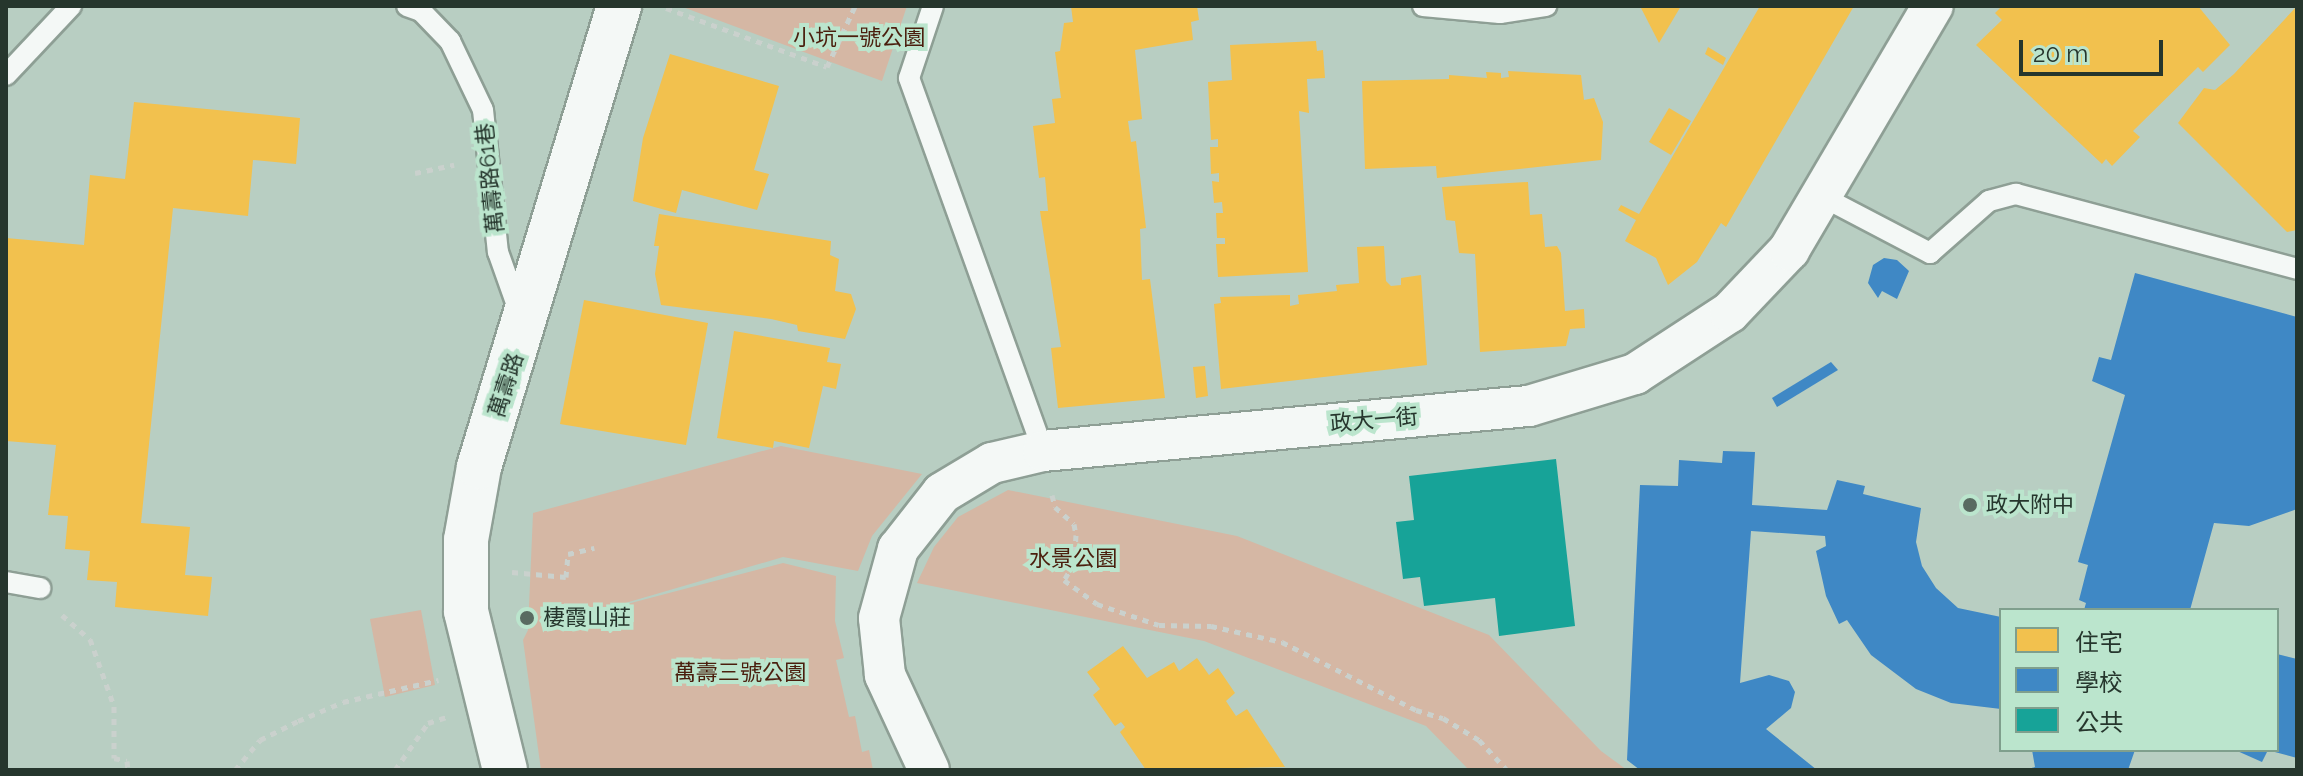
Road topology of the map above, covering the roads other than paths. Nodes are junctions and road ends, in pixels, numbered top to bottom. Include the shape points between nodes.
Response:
1 (71, 6) edge
2 (407, 6) edge
3 (619, 6) edge
4 (933, 6) edge
5 (1423, 6) edge
6 (1546, 6) edge
7 (1933, 6) edge
8 (6, 75) edge
9 (1823, 197) junction
10 (2297, 269) edge
11 (525, 326) junction
12 (1043, 451) junction
13 (6, 582) edge
14 (40, 588) road end
15 (505, 770) edge
16 (929, 770) edge

1 - 8 lane
2 - 11 lane, 萬壽路61巷 via 421,11 450,41 483,110 498,252
3 - 11 street, 萬壽路
4 - 12 lane via 909,78
5 - 6 lane via 1500,13
7 - 9 street, 政大一街
9 - 10 lane via 1930,253 1989,201 2016,194
9 - 12 street, 政大一街 via 1789,250 1730,312 1671,354 1599,388 1529,406
11 - 15 street, 萬壽路 via 479,467 466,540 466,611
12 - 16 street, 政大一街 via 992,463 965,476 919,516 898,549 881,607 880,648 894,702
13 - 14 lane

